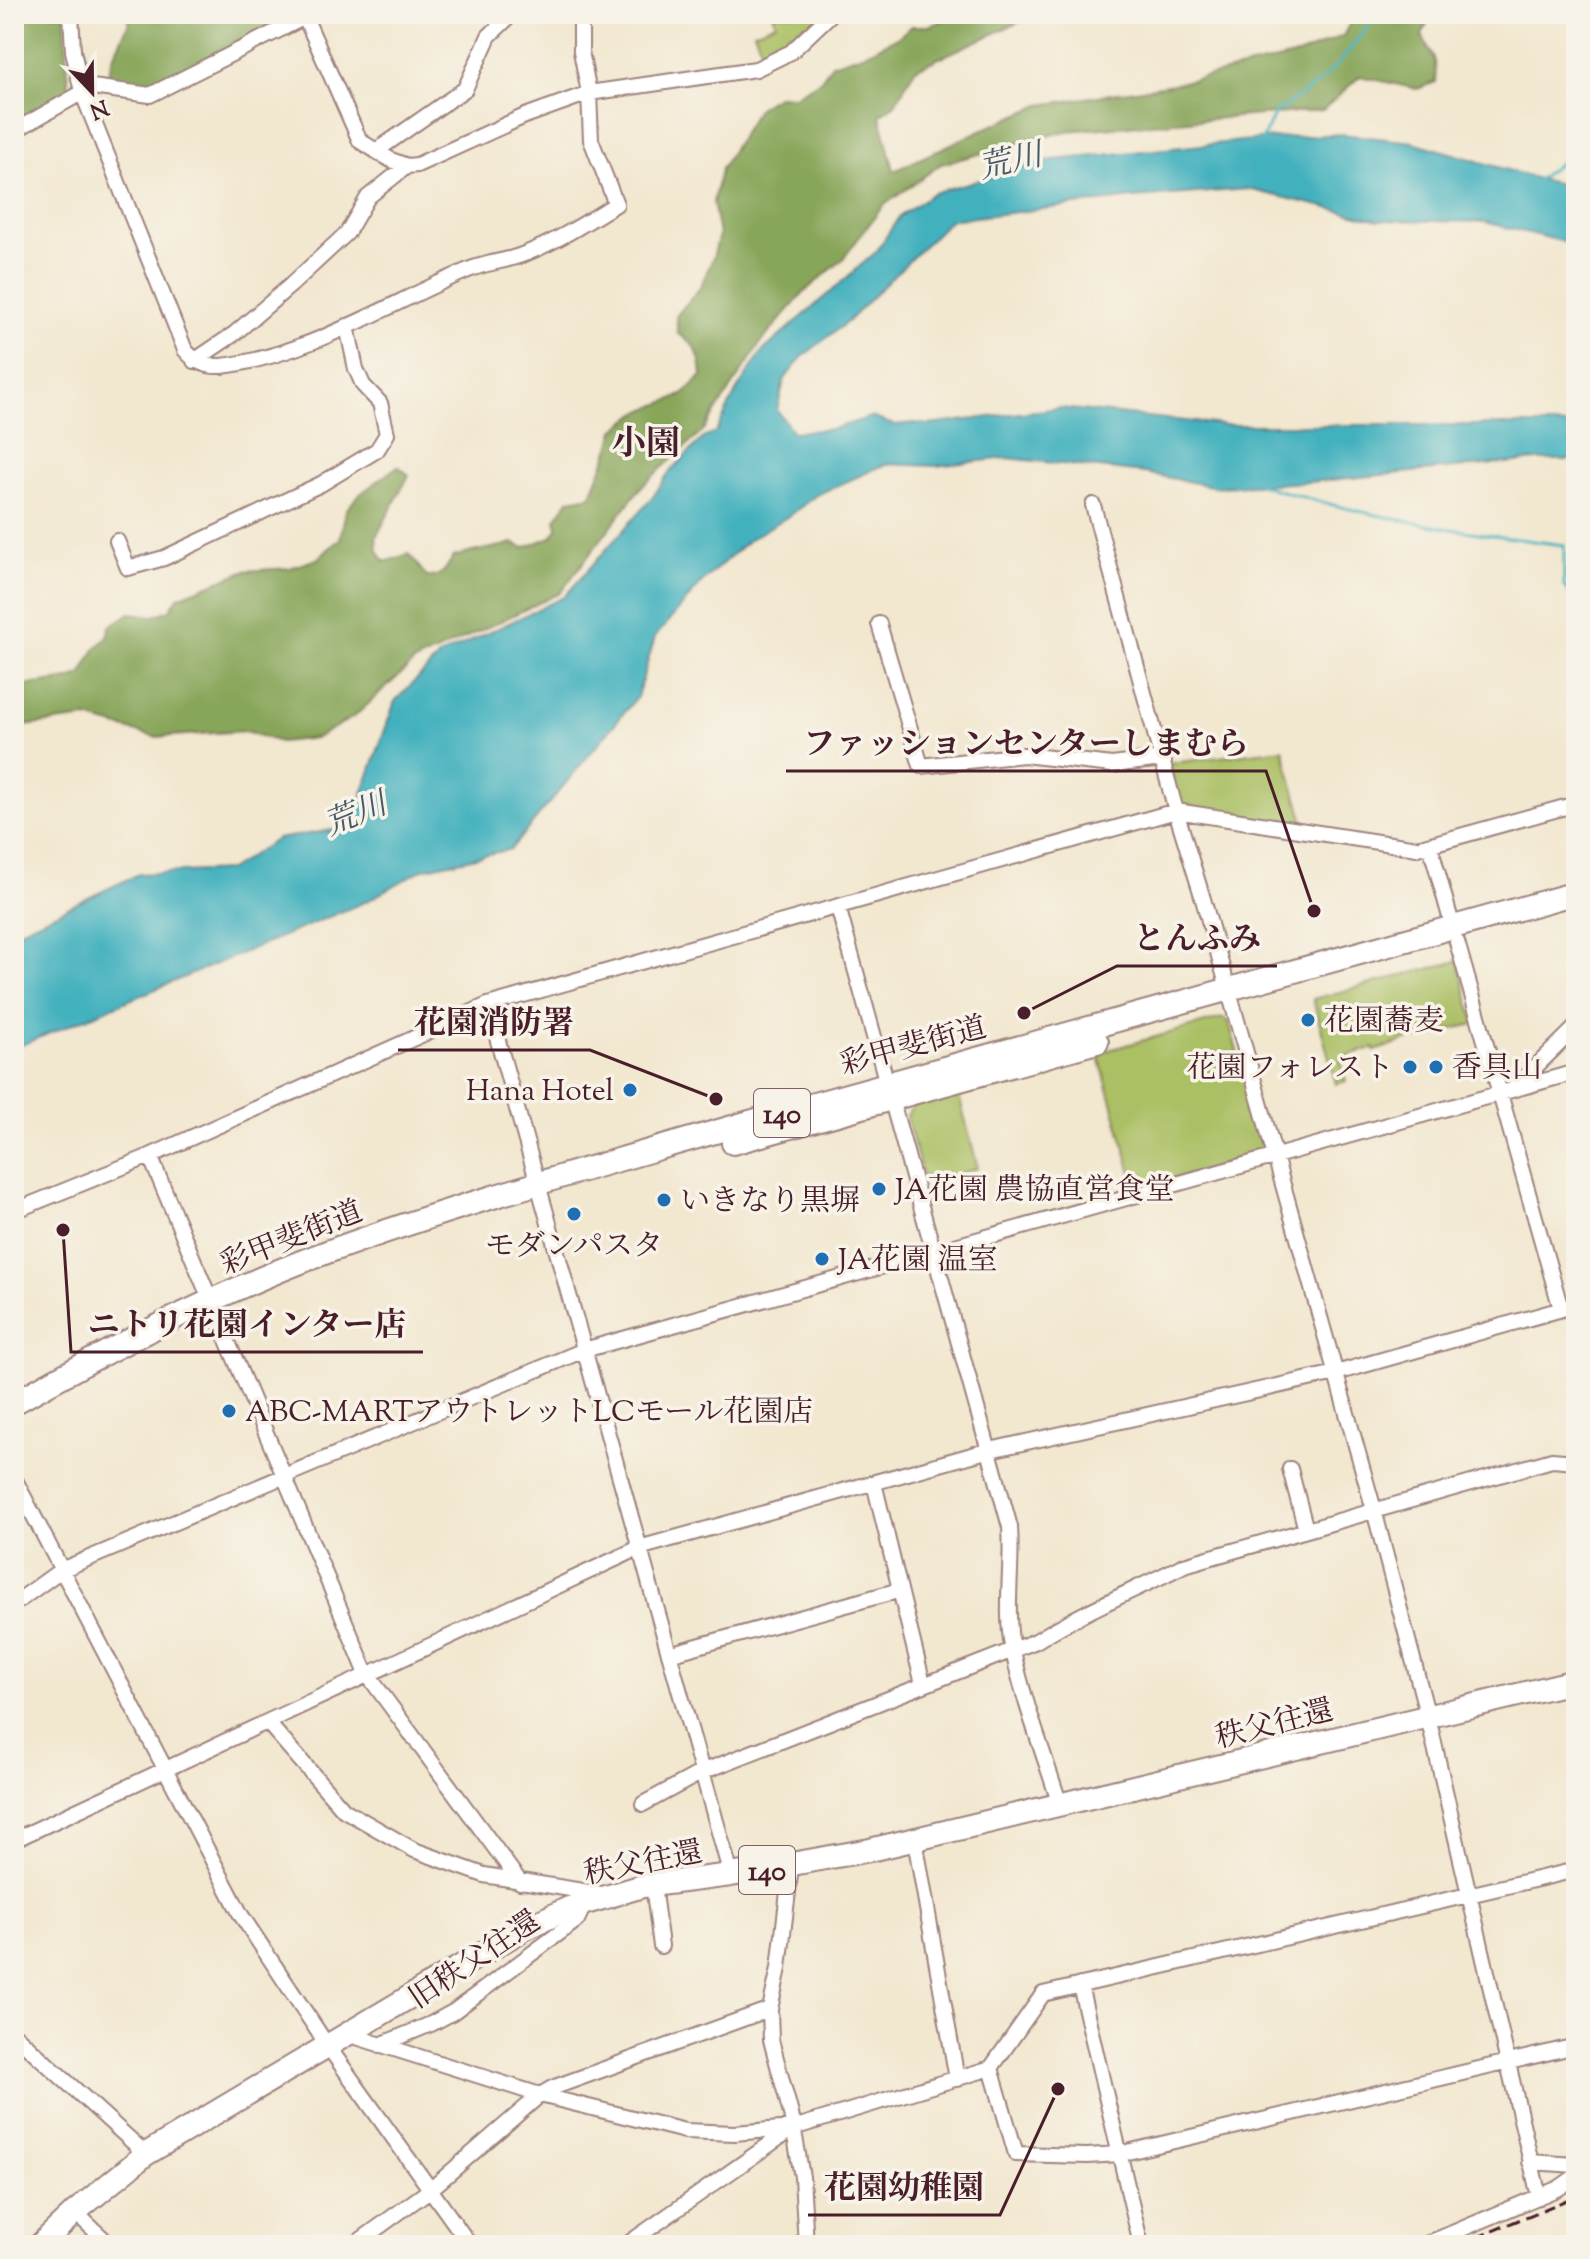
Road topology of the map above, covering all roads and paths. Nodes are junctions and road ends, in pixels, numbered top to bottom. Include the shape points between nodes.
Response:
1 (71, 14) edge
2 (512, 14) edge
3 (581, 14) edge
4 (831, 14) edge
5 (82, 92) junction
6 (589, 93) junction
7 (14, 131) edge
8 (376, 151) junction
9 (407, 166) junction
10 (347, 326) junction
11 (194, 361) junction
12 (1093, 505) dead end
13 (117, 541) dead end
14 (879, 624) dead end
15 (1164, 762) junction
16 (1576, 804) edge
17 (1176, 811) junction
18 (1430, 845) junction
19 (1576, 893) edge
20 (838, 907) junction
21 (1576, 908) edge
22 (1455, 935) junction
23 (1230, 997) junction
24 (488, 1005) junction
25 (1576, 1027) edge
26 (1576, 1072) edge
27 (889, 1091) junction
28 (1506, 1091) junction
29 (150, 1156) junction
30 (1276, 1157) junction
31 (540, 1189) junction
32 (14, 1211) edge
33 (934, 1252) junction
34 (213, 1307) junction
35 (1569, 1307) edge
36 (584, 1350) junction
37 (1336, 1373) junction
38 (14, 1403) edge
39 (14, 1416) edge
40 (990, 1450) junction
41 (1576, 1462) edge
42 (1290, 1469) dead end
43 (283, 1475) junction
44 (14, 1478) edge
45 (874, 1483) junction
46 (1374, 1510) junction
47 (1306, 1530) junction
48 (639, 1548) junction
49 (61, 1570) junction
50 (900, 1590) junction
51 (14, 1604) edge
52 (1012, 1650) junction
53 (669, 1654) junction
54 (367, 1674) junction
55 (1576, 1681) edge
56 (923, 1684) junction
57 (1428, 1717) junction
58 (267, 1722) junction
59 (165, 1768) junction
60 (702, 1772) junction
61 (643, 1804) dead end
62 (1060, 1805) junction
63 (14, 1840) edge
64 (915, 1840) junction
65 (791, 1866) junction
66 (1576, 1870) edge
67 (731, 1875) junction
68 (520, 1882) junction
69 (653, 1885) junction
70 (610, 1895) junction
71 (1468, 1895) junction
72 (585, 1903) junction
73 (661, 1946) dead end
74 (1080, 1985) junction
75 (770, 2009) junction
76 (14, 2034) edge
77 (337, 2040) junction
78 (380, 2045) junction
79 (1576, 2046) edge
80 (1506, 2062) junction
81 (991, 2068) junction
82 (957, 2079) junction
83 (540, 2095) junction
84 (793, 2128) junction
85 (146, 2154) junction
86 (1119, 2154) junction
87 (1530, 2162) junction
88 (1576, 2165) edge
89 (1576, 2176) edge
90 (431, 2189) junction
91 (1539, 2197) junction
92 (75, 2212) junction
93 (40, 2245) edge
94 (110, 2245) edge
95 (354, 2245) edge
96 (470, 2245) edge
97 (626, 2245) edge
98 (806, 2245) edge
99 (1141, 2245) edge
100 (1424, 2245) edge

1 - 5 street
2 - 8 street via 489,36 465,89
3 - 6 street
4 - 6 street via 791,52 756,69
5 - 7 street
5 - 8 street via 92,87 150,95 305,17 360,141
5 - 11 street via 185,350
6 - 9 street via 525,116 433,160
6 - 10 street via 591,140 616,204 538,249 470,269
8 - 9 street
9 - 11 street via 368,197 347,233 291,285
10 - 11 street via 274,355 219,366
10 - 13 street via 356,369 380,403 387,434 377,450 297,496 149,564 128,568
12 - 15 street
14 - 15 street via 921,766 1024,755 1112,765
15 - 17 street
16 - 18 street
17 - 18 street via 1417,848
17 - 20 street
17 - 23 street
18 - 22 street
19 - 22 highway, 彩甲斐街道 / 140
20 - 24 street
20 - 27 street
21 - 22 highway, 彩甲斐街道 / 140
22 - 23 highway, 彩甲斐街道 / 140
22 - 28 street
23 - 27 highway, 彩甲斐街道 / 140
23 - 30 street
24 - 29 street
24 - 31 street
25 - 28 street
26 - 28 street
27 - 31 highway, 彩甲斐街道 / 140
27 - 33 street
28 - 30 street
28 - 35 street
29 - 32 street
29 - 34 street
30 - 33 street
30 - 37 street
31 - 34 highway, 彩甲斐街道 / 140
31 - 36 street
33 - 36 street
33 - 40 street
34 - 38 highway, 彩甲斐街道 / 140 via 58,1377
34 - 39 highway, 彩甲斐街道 / 140
34 - 43 street
35 - 37 street
36 - 43 street
36 - 48 street
37 - 40 street
37 - 46 street
40 - 45 street
40 - 52 street via 1010,1527
41 - 46 street via 1552,1460
42 - 47 street
43 - 49 street
43 - 54 street
44 - 49 street
45 - 48 street
45 - 50 street
46 - 47 street
46 - 57 street
47 - 52 street via 1184,1565
48 - 53 street
48 - 54 street
49 - 51 street
49 - 59 street
50 - 53 street
50 - 56 street
52 - 56 street
52 - 62 street
53 - 60 street
54 - 58 street
54 - 68 street
55 - 57 highway, 秩父往還 / 140
56 - 60 street
57 - 62 highway, 秩父往還 / 140
57 - 71 street
58 - 59 street
58 - 68 street via 344,1810 414,1850
59 - 63 street
59 - 77 street via 241,1915
60 - 61 street
60 - 67 street
62 - 64 highway, 秩父往還 / 140
64 - 65 highway, 秩父往還 / 140
64 - 82 street
65 - 67 highway, 秩父往還 / 140
65 - 75 street
66 - 71 street
67 - 69 highway, 秩父往還 / 140
68 - 70 street
69 - 70 highway, 秩父往還 / 140
69 - 73 street
70 - 72 highway, 秩父往還 / 140
71 - 74 street
71 - 80 street
72 - 77 highway, 秩父往還 / 140 via 522,1930
72 - 78 street, 旧秩父往還 via 577,1920 453,2012
74 - 81 street via 1043,1994
74 - 86 street
75 - 83 street
75 - 84 street via 771,2040
76 - 85 street
77 - 78 street
77 - 85 highway, 秩父往還 / 140
77 - 90 street
78 - 83 street
79 - 80 street
80 - 86 street
80 - 87 street
81 - 82 street
81 - 86 street via 1016,2154
82 - 84 street
83 - 84 street via 685,2131
83 - 90 street
84 - 97 street
84 - 98 street
85 - 92 highway, 秩父往還 / 140
86 - 99 street
87 - 88 street
87 - 91 street
89 - 91 street
90 - 95 street
90 - 96 street
91 - 100 street
92 - 93 highway, 秩父往還 / 140
92 - 94 street

